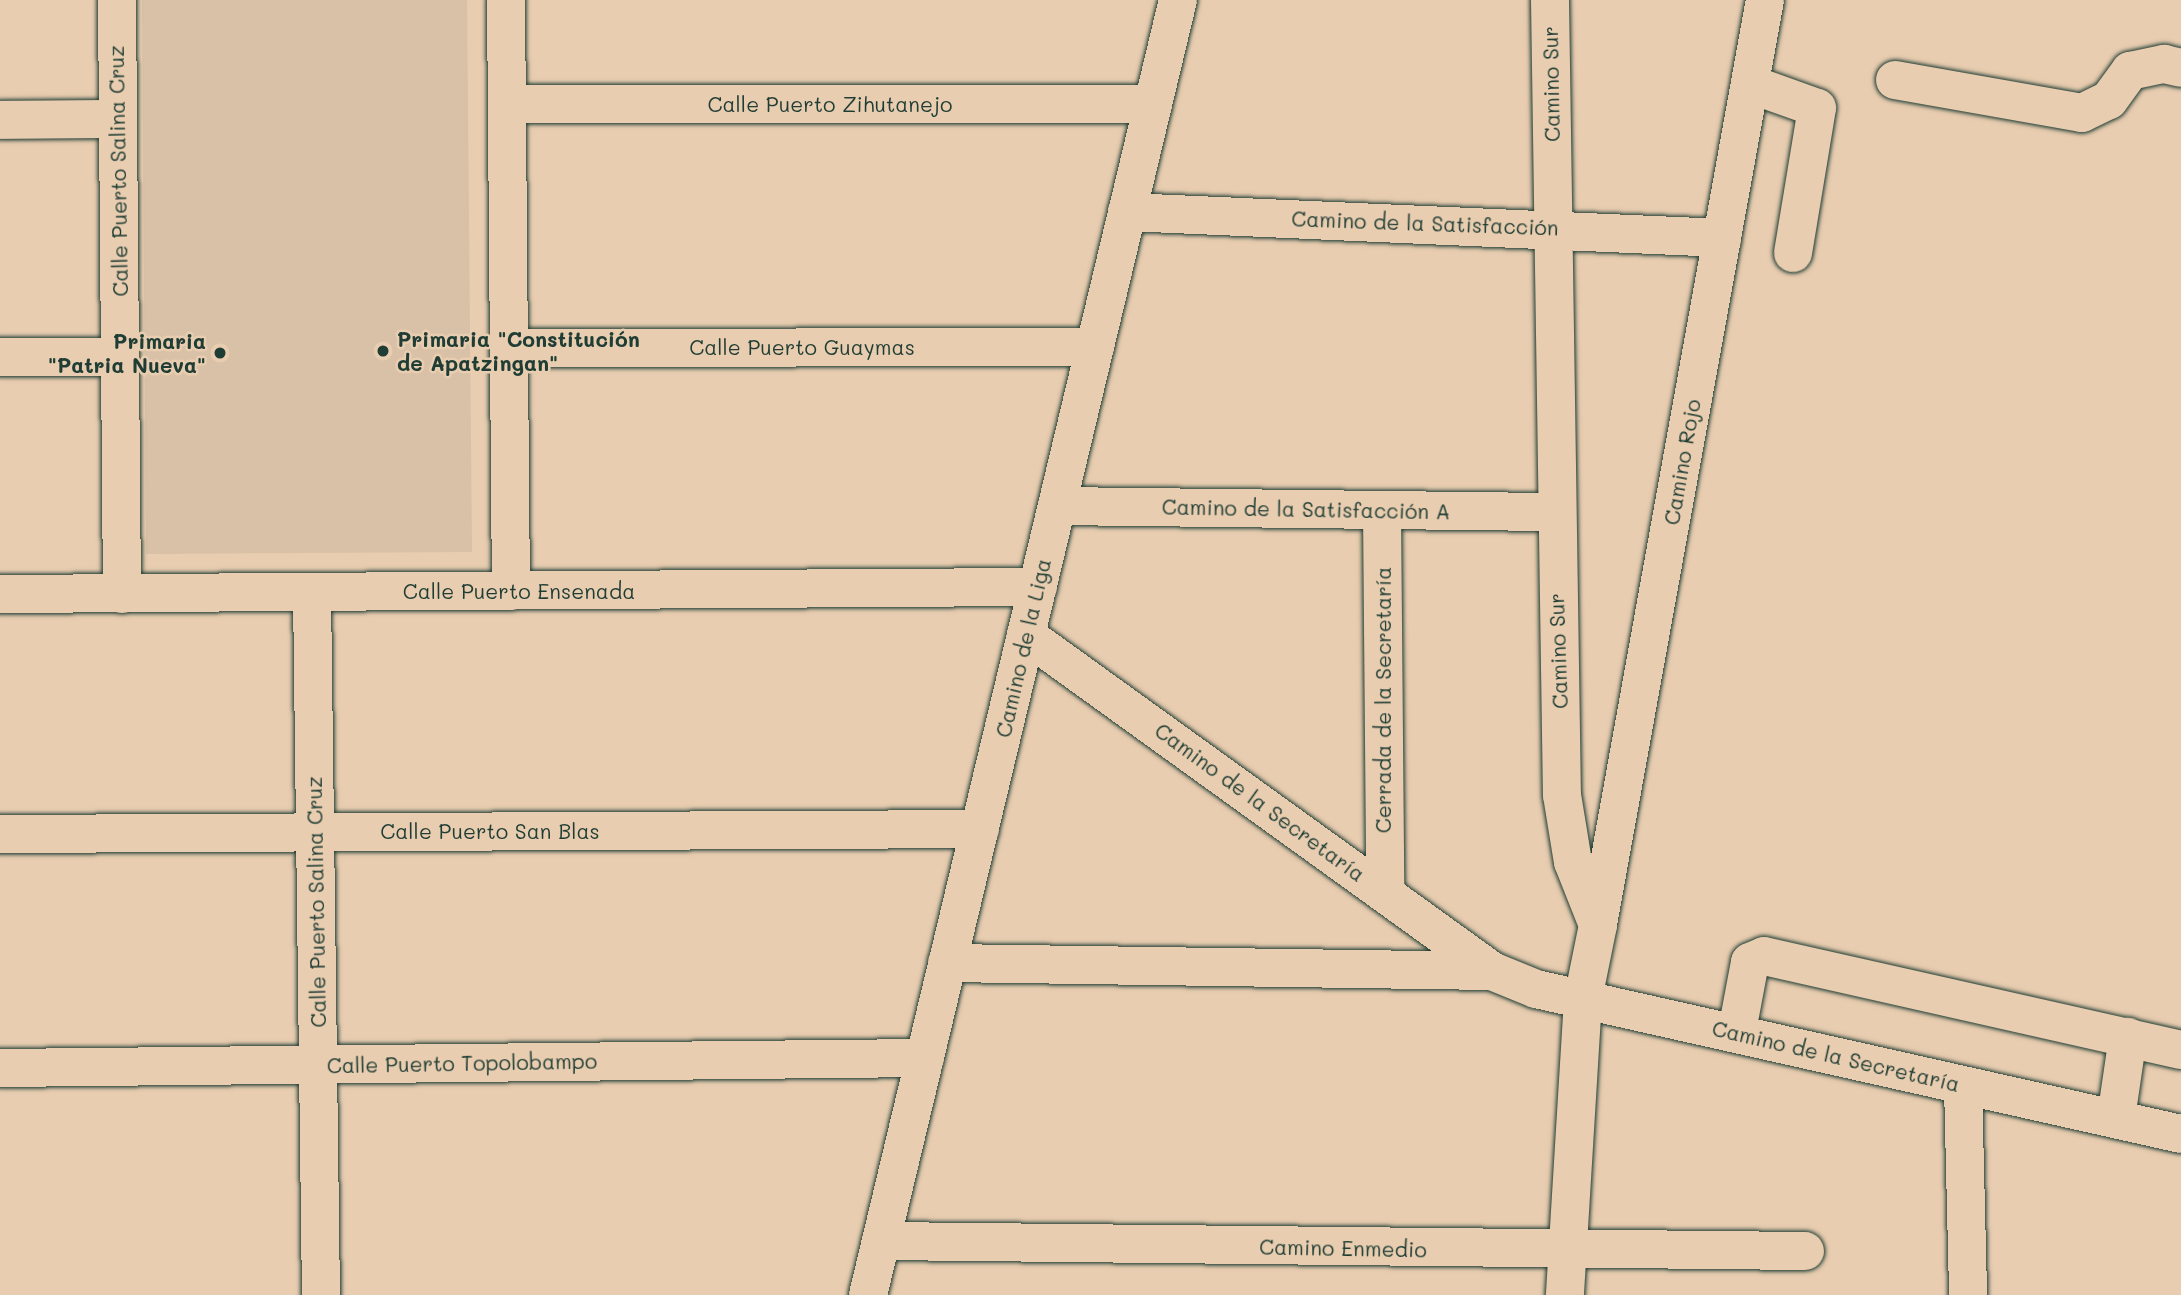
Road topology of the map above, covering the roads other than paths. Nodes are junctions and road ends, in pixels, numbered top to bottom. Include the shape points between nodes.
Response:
1 (117, 0) edge
2 (506, 0) edge
3 (1178, 0) edge
4 (1550, 0) edge
5 (1765, 0) edge
6 (2181, 68) edge
7 (1895, 80) dead end
8 (1750, 84) junction
9 (507, 104) junction
10 (1153, 104) junction
11 (118, 119) junction
12 (0, 120) edge
13 (1128, 212) junction
14 (1552, 227) junction
15 (1722, 238) junction
16 (1793, 253) dead end
17 (1095, 347) junction
18 (510, 348) junction
19 (0, 357) edge
20 (120, 357) junction
21 (1057, 506) junction
22 (1382, 510) junction
23 (1554, 512) junction
24 (1038, 587) junction
25 (511, 591) junction
26 (312, 592) junction
27 (0, 594) edge
28 (122, 594) junction
29 (1026, 635) junction
30 (980, 829) junction
31 (315, 831) junction
32 (0, 834) edge
33 (1385, 891) junction
34 (1598, 925) junction
35 (947, 962) junction
36 (1492, 971) junction
37 (1583, 999) junction
38 (1737, 1031) junction
39 (2128, 1037) junction
40 (2181, 1050) edge
41 (925, 1058) junction
42 (318, 1065) junction
43 (0, 1068) edge
44 (1963, 1086) junction
45 (2116, 1118) junction
46 (2181, 1134) edge
47 (881, 1241) junction
48 (1565, 1251) junction
49 (1805, 1251) dead end
50 (321, 1295) edge
51 (868, 1295) edge
52 (1565, 1295) edge
53 (1968, 1295) edge

1 - 11 street, Calle Puerto Salina Cruz
2 - 9 street
3 - 10 street, Camino de la Liga
4 - 14 street, Camino Sur
5 - 8 street, Camino Rojo
6 - 7 street via 2164,64 2130,71 2109,100 2082,113
8 - 15 street, Camino Rojo
8 - 16 street via 1817,108
9 - 10 street, Calle Puerto Zihutanejo
9 - 18 street
10 - 13 street, Camino de la Liga
11 - 12 street
11 - 20 street, Calle Puerto Salina Cruz
13 - 14 street, Camino de la Satisfacción
13 - 17 street, Camino de la Liga
14 - 15 street, Camino de la Satisfacción
14 - 23 street, Camino Sur
15 - 34 street, Camino Rojo
17 - 18 street, Calle Puerto Guaymas
17 - 21 street, Camino de la Liga
18 - 25 street
19 - 20 street
20 - 28 street, Calle Puerto Salina Cruz
21 - 22 street, Camino de la Satisfacción A
21 - 24 street, Camino de la Liga
22 - 23 street, Camino de la Satisfacción A
22 - 33 street, Cerrada de la Secretaría
23 - 34 street, Camino Sur via 1562,795 1573,862
24 - 25 street, Calle Puerto Ensenada
24 - 29 street, Camino de la Liga
25 - 26 street, Calle Puerto Ensenada
26 - 28 street, Calle Puerto Ensenada
26 - 31 street, Calle Puerto Salina Cruz
27 - 28 street, Calle Puerto Ensenada
29 - 30 street, Camino de la Liga
29 - 33 street, Camino de la Secretaría
30 - 31 street, Calle Puerto San Blas
30 - 35 street, Camino de la Liga
31 - 32 street, Calle Puerto San Blas
31 - 42 street, Calle Puerto Salina Cruz
33 - 36 street, Camino de la Secretaría
34 - 37 street
35 - 36 street, Camino de la Secretaría
35 - 41 street, Camino de la Liga
36 - 37 street, Camino de la Secretaría
37 - 38 street, Camino de la Secretaría
37 - 48 street
38 - 39 street via 1750,962 1764,956
38 - 44 street, Camino de la Secretaría
39 - 40 street
39 - 45 street
41 - 42 street, Calle Puerto Topolobampo
41 - 47 street, Camino de la Liga
42 - 43 street, Calle Puerto Topolobampo
42 - 50 street, Calle Puerto Salina Cruz
44 - 45 street, Camino de la Secretaría
44 - 53 street
45 - 46 street, Camino de la Secretaría
47 - 48 street, Camino Enmedio
47 - 51 street, Camino de la Liga
48 - 49 street, Camino Enmedio
48 - 52 street

